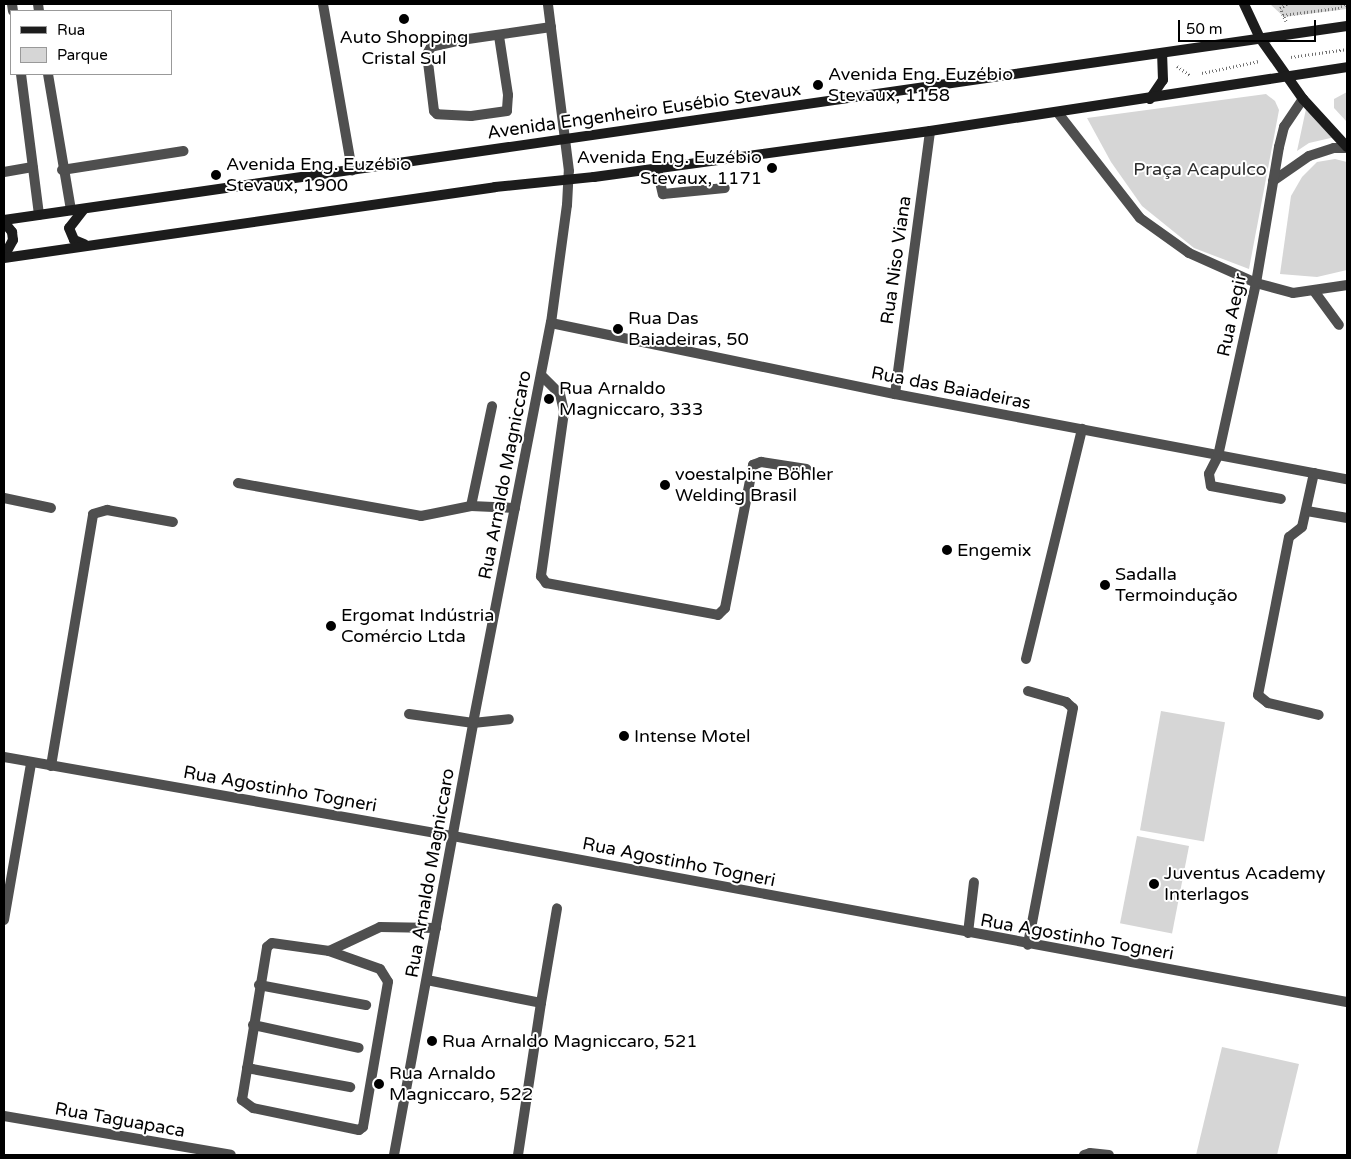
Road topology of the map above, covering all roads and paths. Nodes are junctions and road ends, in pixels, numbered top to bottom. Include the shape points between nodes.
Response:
1 (323, 4) edge
2 (548, 4) edge
3 (1244, 4) edge
4 (1347, 4) edge
5 (1283, 15) dead end
6 (1347, 26) edge
7 (551, 27) junction
8 (499, 36) junction
9 (1260, 38) junction
10 (1347, 49) edge
11 (1162, 55) junction
12 (1302, 56) dead end
13 (1260, 61) dead end
14 (1347, 67) edge
15 (21, 75) edge
16 (48, 75) edge
17 (1191, 76) dead end
18 (1288, 76) junction
19 (1150, 99) junction
20 (1303, 99) junction
21 (1058, 113) junction
22 (930, 131) junction
23 (565, 139) junction
24 (1347, 148) edge
25 (184, 150) dead end
26 (33, 167) junction
27 (657, 169) junction
28 (62, 170) junction
29 (352, 170) junction
30 (4, 172) edge
31 (570, 180) junction
32 (1273, 181) junction
33 (725, 188) dead end
34 (84, 209) junction
35 (70, 210) junction
36 (39, 215) junction
37 (4, 221) edge
38 (88, 244) junction
39 (4, 257) edge
40 (1256, 283) junction
41 (1347, 285) edge
42 (1314, 291) junction
43 (551, 323) junction
44 (1339, 326) dead end
45 (541, 375) junction
46 (895, 394) junction
47 (492, 406) dead end
48 (1082, 429) junction
49 (1218, 456) junction
50 (806, 469) dead end
51 (1314, 473) junction
52 (1347, 479) edge
53 (238, 484) dead end
54 (4, 498) edge
55 (1281, 499) dead end
56 (471, 506) junction
57 (51, 508) dead end
58 (515, 508) junction
59 (1307, 511) junction
60 (1347, 518) edge
61 (173, 522) dead end
62 (1026, 658) dead end
63 (1028, 691) dead end
64 (409, 714) dead end
65 (1319, 715) dead end
66 (509, 719) dead end
67 (473, 723) junction
68 (4, 757) edge
69 (31, 762) junction
70 (51, 766) junction
71 (453, 836) junction
72 (974, 882) dead end
73 (557, 908) dead end
74 (4, 920) edge
75 (436, 928) junction
76 (968, 933) junction
77 (1028, 945) junction
78 (329, 951) junction
79 (427, 980) junction
80 (259, 985) junction
81 (1347, 1002) edge
82 (541, 1003) junction
83 (366, 1005) dead end
84 (253, 1025) junction
85 (359, 1048) dead end
86 (247, 1068) junction
87 (350, 1087) dead end
88 (4, 1116) edge
89 (231, 1155) edge
90 (394, 1155) edge
91 (518, 1155) edge
92 (1084, 1155) edge
93 (1109, 1155) edge

1 - 29 street
2 - 7 street, Rua Arnaldo Magniccaro
3 - 9 main road
4 - 5 path
6 - 9 main road, Avenida Engenheiro Eusébio Stevaux
7 - 8 street
7 - 23 street, Rua Arnaldo Magniccaro
8 - 8 street via 430,47 427,54 437,114 471,116 507,110 508,95
9 - 11 main road, Avenida Engenheiro Eusébio Stevaux
9 - 18 main road
10 - 12 path
11 - 19 main road via 1163,80
11 - 23 main road, Avenida Engenheiro Eusébio Stevaux
13 - 17 path
14 - 18 main road
15 - 26 street
16 - 28 street
18 - 19 main road
18 - 20 main road
19 - 21 main road
20 - 24 main road
20 - 32 street, Rua Aegir via 1284,127
21 - 22 main road
21 - 40 street via 1140,218 1189,253
22 - 27 main road
22 - 46 street, Rua Niso Viana
23 - 29 main road, Avenida Engenheiro Eusébio Stevaux
23 - 31 street, Rua Arnaldo Magniccaro
24 - 32 street via 1315,154
25 - 28 street
26 - 30 street
26 - 36 street
27 - 31 main road
27 - 33 street via 663,194
28 - 35 street
29 - 34 main road, Avenida Engenheiro Eusébio Stevaux
31 - 38 main road via 494,187
31 - 43 street, Rua Arnaldo Magniccaro
32 - 40 street, Rua Aegir
34 - 35 main road, Avenida Engenheiro Eusébio Stevaux
34 - 38 main road via 69,230 74,240
35 - 36 main road, Avenida Engenheiro Eusébio Stevaux
36 - 37 main road, Avenida Engenheiro Eusébio Stevaux
37 - 39 main road via 12,232 13,240
38 - 39 main road
40 - 42 street via 1292,293
40 - 49 street, Rua Aegir
41 - 42 street
42 - 44 street
43 - 45 street, Rua Arnaldo Magniccaro
43 - 46 street, Rua das Baiadeiras
45 - 50 street via 560,394 564,412 541,576 546,583 718,615 724,608 753,465 761,462
45 - 58 street, Rua Arnaldo Magniccaro
46 - 48 street, Rua das Baiadeiras
47 - 56 street
48 - 49 street, Rua das Baiadeiras
48 - 62 street
49 - 51 street, Rua das Baiadeiras
49 - 55 street, Rua Aegir via 1209,474 1211,486
51 - 52 street, Rua das Baiadeiras
51 - 59 street
53 - 56 street via 421,516
54 - 57 street
56 - 58 street
58 - 67 street, Rua Arnaldo Magniccaro
59 - 60 street
59 - 65 street via 1302,527 1289,537 1258,695 1268,703
61 - 70 street via 107,510 93,514
63 - 77 street via 1066,702 1072,708
64 - 67 street
66 - 67 street
67 - 71 street, Rua Arnaldo Magniccaro
68 - 69 street, Rua Agostinho Togneri
69 - 70 street, Rua Agostinho Togneri
69 - 74 street
70 - 71 street, Rua Agostinho Togneri
71 - 75 street, Rua Arnaldo Magniccaro
71 - 76 street, Rua Agostinho Togneri
72 - 76 street
73 - 82 street
75 - 78 street via 380,927
75 - 79 street, Rua Arnaldo Magniccaro
76 - 77 street, Rua Agostinho Togneri
77 - 81 street, Rua Agostinho Togneri
78 - 80 street via 272,943 267,947
78 - 86 street via 380,969 388,982 363,1127 359,1130 245,1104 242,1100
79 - 82 street
79 - 90 street, Rua Arnaldo Magniccaro
80 - 83 street
80 - 84 street
82 - 91 street
84 - 85 street
84 - 86 street
86 - 87 street
88 - 89 street, Rua Taguapaca
92 - 93 street

